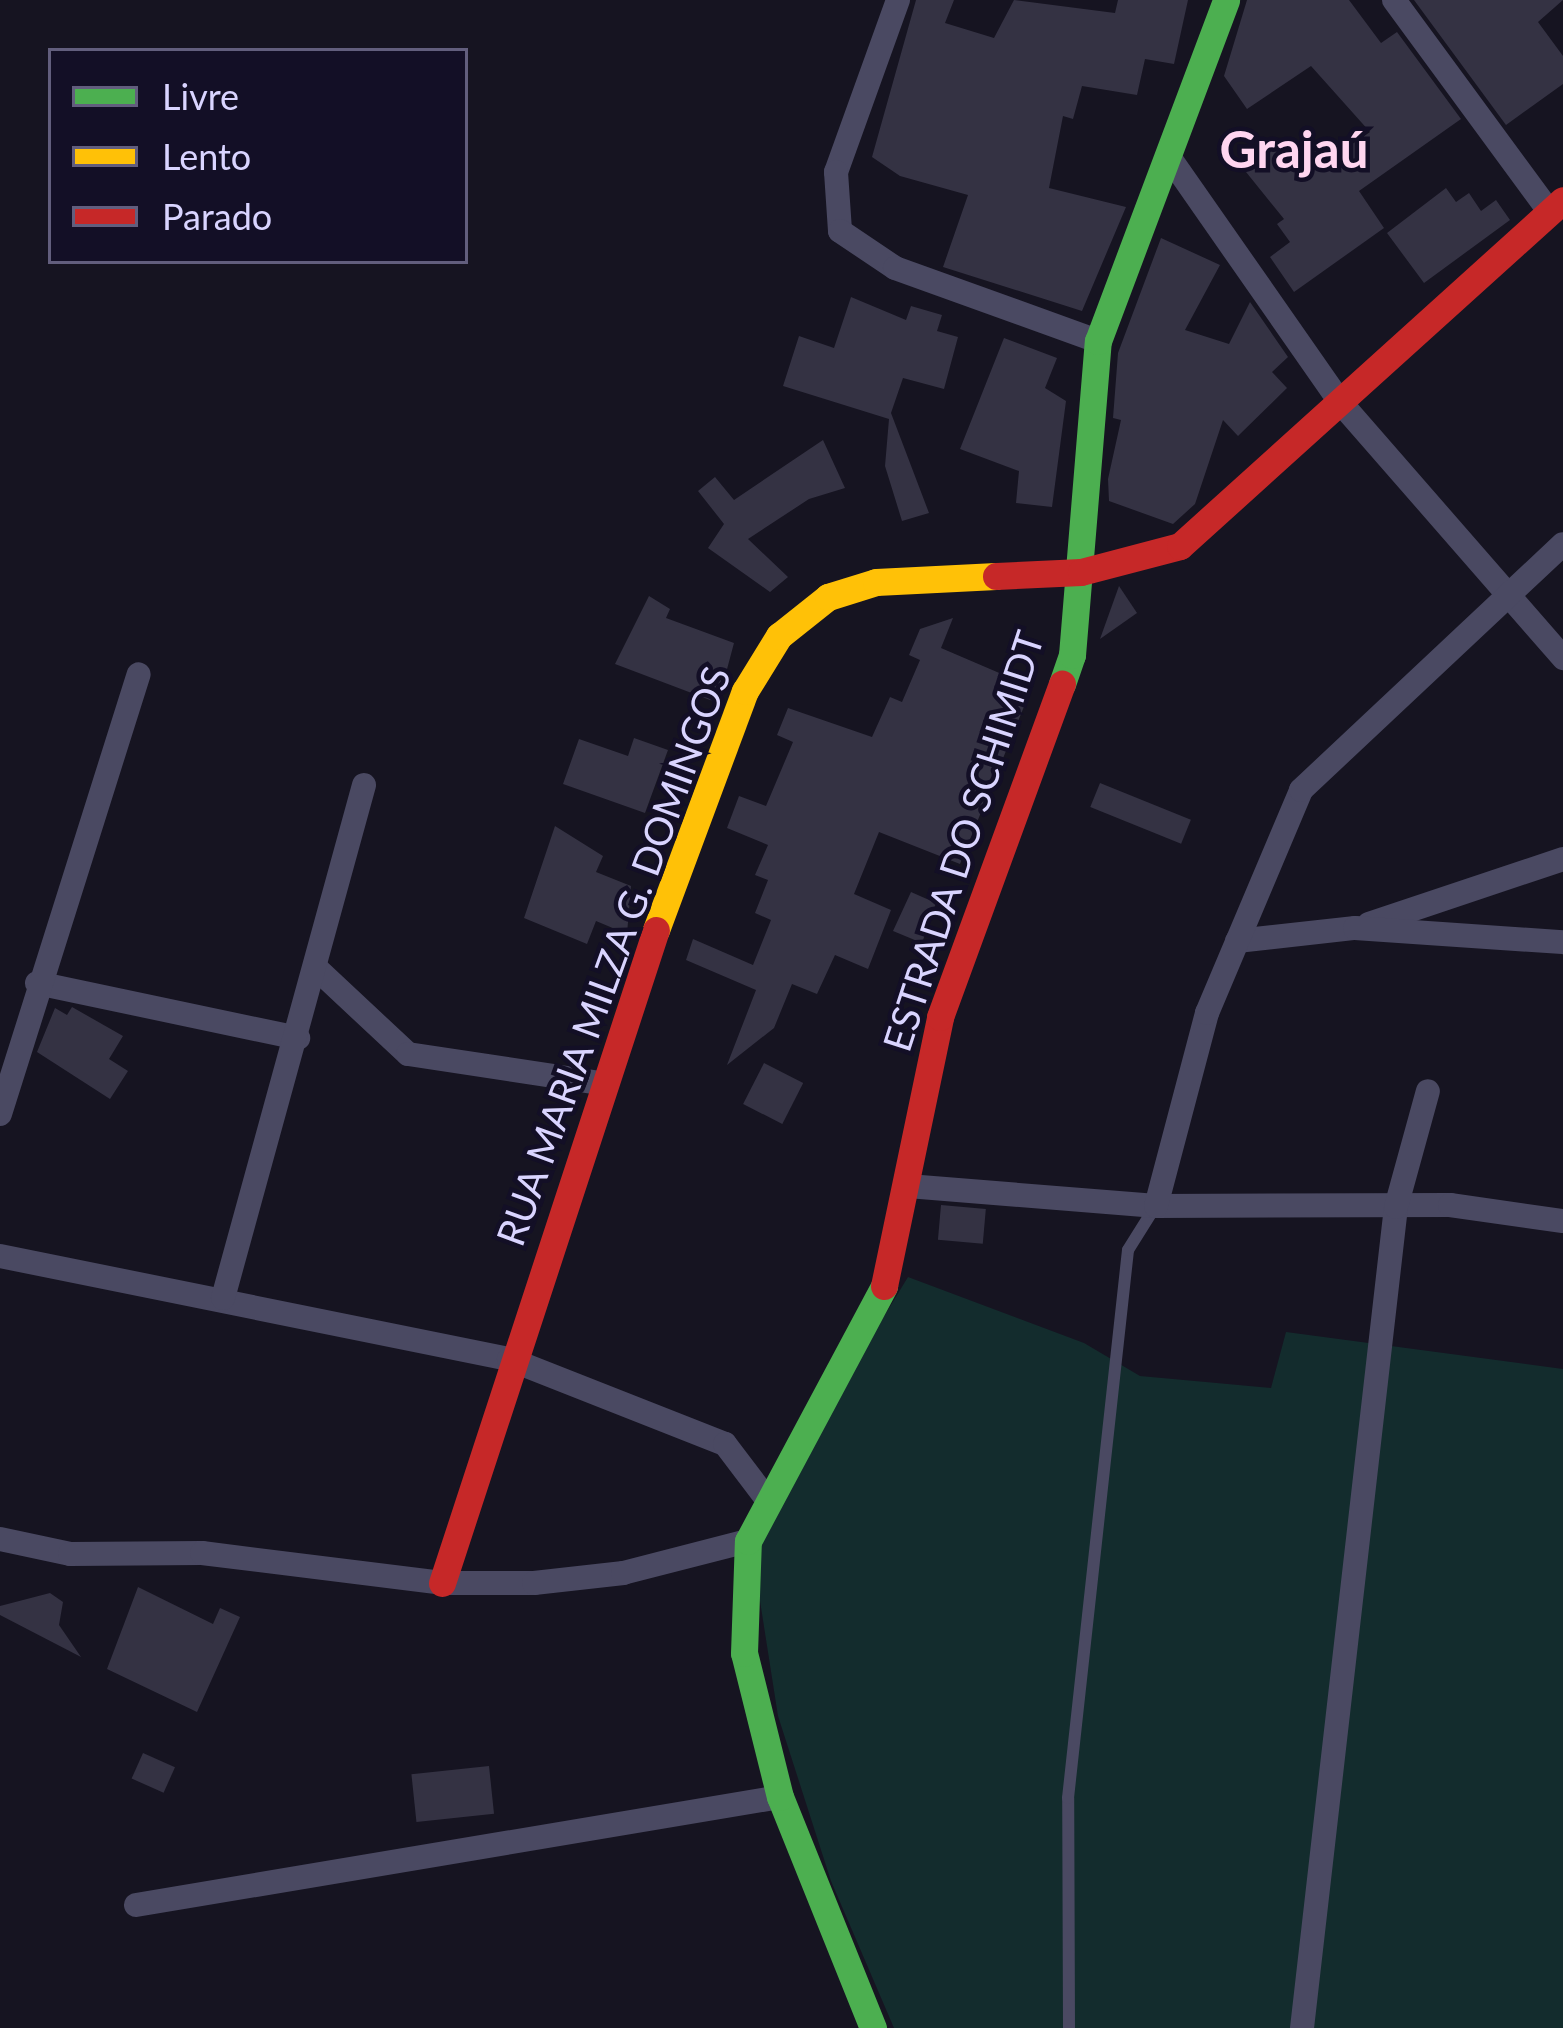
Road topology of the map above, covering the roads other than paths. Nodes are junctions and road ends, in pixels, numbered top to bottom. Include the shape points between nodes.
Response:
1 (898, 0) edge
2 (1226, 0) edge
3 (1394, 0) edge
4 (1172, 161) junction
5 (1556, 206) edge
6 (1098, 341) junction
7 (1340, 401) junction
8 (1563, 544) edge
9 (1081, 572) junction
10 (1507, 596) junction
11 (1563, 658) edge
12 (140, 674) dead end
13 (364, 785) dead end
14 (1563, 860) edge
15 (1355, 928) junction
16 (1237, 941) junction
17 (1563, 942) edge
18 (316, 968) junction
19 (37, 983) junction
20 (298, 1038) junction
21 (599, 1082) junction
22 (1428, 1091) dead end
23 (0, 1114) edge
24 (908, 1186) junction
25 (1156, 1205) junction
26 (1396, 1207) junction
27 (1563, 1221) edge
28 (0, 1256) edge
29 (223, 1298) junction
30 (509, 1359) junction
31 (766, 1498) junction
32 (0, 1539) edge
33 (748, 1541) junction
34 (442, 1583) junction
35 (780, 1797) junction
36 (136, 1905) dead end
37 (873, 2028) edge
38 (1070, 2028) edge
39 (1302, 2028) edge

1 - 6 street via 836,172 840,231 895,268
2 - 4 street, ESTRADA DO SCHIMIDT
3 - 5 street
4 - 6 street, ESTRADA DO SCHIMIDT
4 - 7 street
5 - 7 street, RUA MARIA MILZA G. DOMINGOS
6 - 9 street, ESTRADA DO SCHIMIDT
7 - 9 street, RUA MARIA MILZA G. DOMINGOS via 1180,546
7 - 10 street
8 - 10 street
9 - 21 street, RUA MARIA MILZA G. DOMINGOS via 876,582 828,597 779,636 745,691
9 - 24 street, ESTRADA DO SCHIMIDT via 1072,655 940,1017
10 - 11 street
10 - 16 street via 1301,790
12 - 19 street
13 - 18 street
14 - 15 street
15 - 16 street
15 - 17 street
16 - 25 street via 1189,1066
18 - 20 street
18 - 21 street via 408,1054
19 - 20 street
19 - 23 street
20 - 29 street
21 - 30 street, RUA MARIA MILZA G. DOMINGOS
22 - 26 street
24 - 25 street
24 - 31 street, ESTRADA DO SCHIMIDT via 879,1311
25 - 26 street
25 - 38 lane via 1128,1250 1068,1798
26 - 27 street
26 - 39 street
28 - 29 street
29 - 30 street
30 - 31 street via 725,1444
30 - 34 street, RUA MARIA MILZA G. DOMINGOS
31 - 33 street, ESTRADA DO SCHIMIDT
32 - 34 street via 70,1554 202,1553
33 - 34 street via 623,1573
33 - 35 street, ESTRADA DO SCHIMIDT via 744,1654
35 - 36 street
35 - 37 street, ESTRADA DO SCHIMIDT

